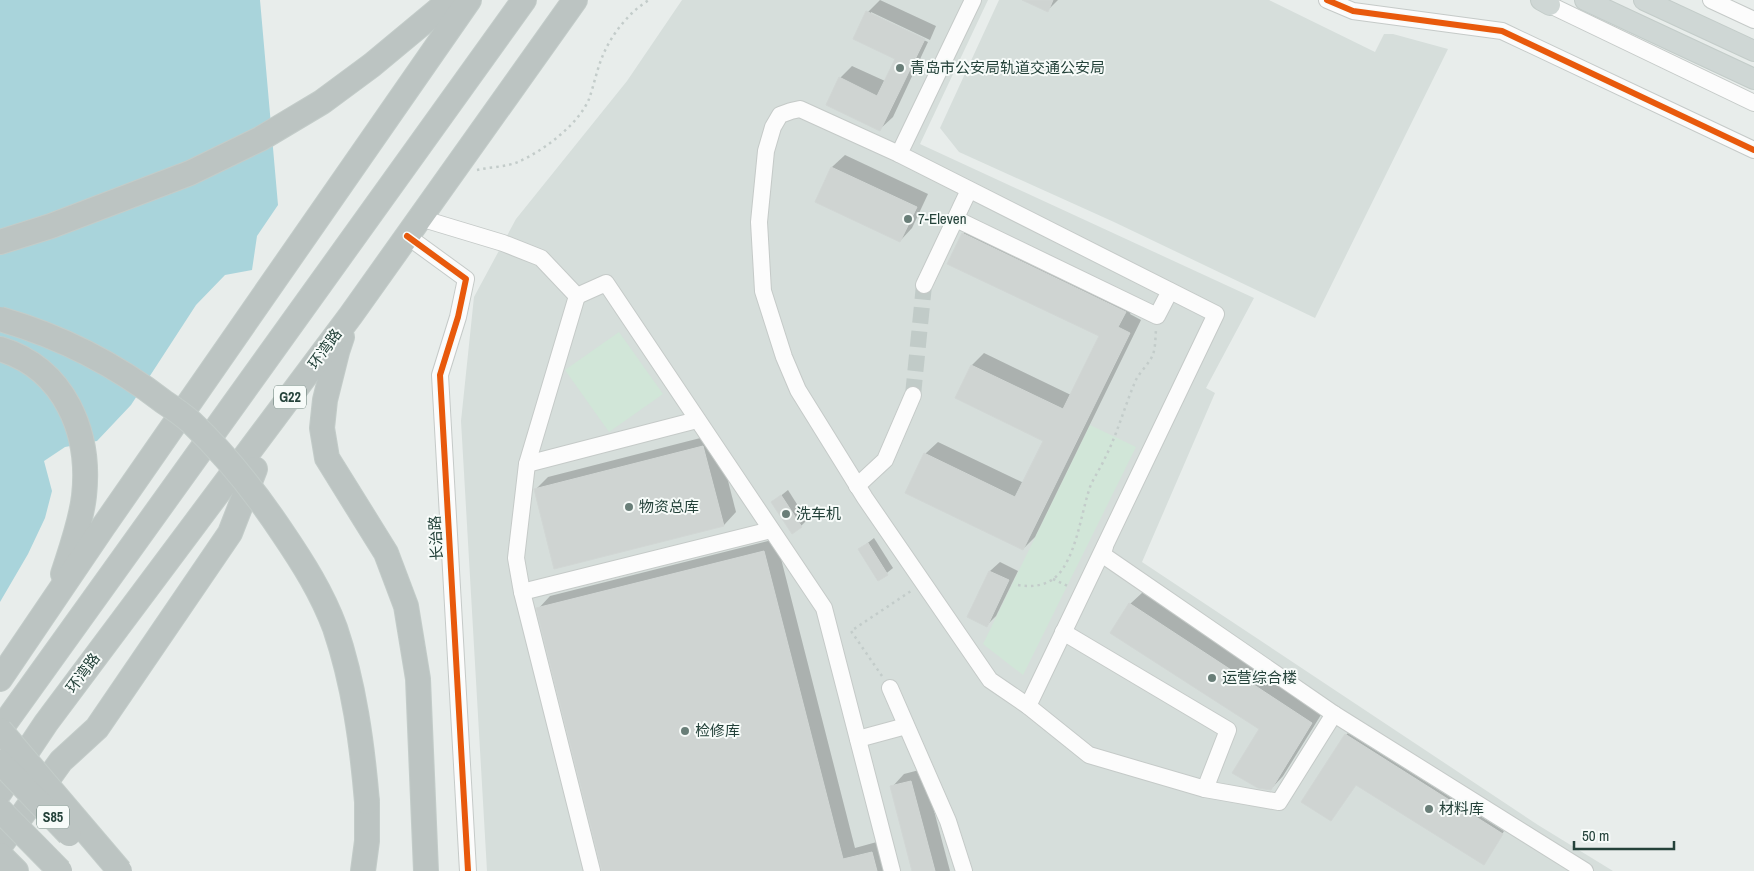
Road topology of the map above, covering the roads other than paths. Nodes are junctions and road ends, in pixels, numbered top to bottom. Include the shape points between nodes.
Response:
1 (448, 0) edge
2 (469, 0) edge
3 (524, 0) edge
4 (575, 0) edge
5 (973, 0) edge
6 (1327, 0) edge
7 (1585, 0) edge
8 (1644, 0) edge
9 (1711, 0) edge
10 (1545, 2) edge
11 (1754, 20) edge
12 (1754, 51) edge
13 (1754, 79) edge
14 (1754, 103) edge
15 (1754, 150) edge
16 (899, 154) junction
17 (969, 190) junction
18 (956, 219) junction
19 (413, 227) junction
20 (0, 242) edge
21 (924, 285) tunnel mouth
22 (1170, 291) junction
23 (577, 296) junction
24 (351, 315) junction
25 (0, 319) edge
26 (0, 349) edge
27 (913, 394) tunnel mouth
28 (277, 414) junction
29 (698, 420) junction
30 (526, 464) junction
31 (857, 486) junction
32 (771, 530) junction
33 (1105, 546) junction
34 (522, 592) junction
35 (55, 600) junction
36 (1063, 632) junction
37 (0, 679) edge
38 (890, 688) road end
39 (1028, 706) junction
40 (1334, 714) junction
41 (906, 726) junction
42 (0, 730) edge
43 (858, 738) junction
44 (0, 762) edge
45 (1205, 789) junction
46 (0, 792) edge
47 (0, 810) edge
48 (0, 846) edge
49 (0, 855) edge
50 (426, 866) edge
51 (16, 871) edge
52 (60, 871) edge
53 (105, 871) edge
54 (120, 871) edge
55 (362, 871) edge
56 (468, 871) edge
57 (592, 871) edge
58 (892, 871) edge
59 (964, 871) edge
60 (1585, 871) edge

1 - 20 highway via 322,102 260,139 190,173
2 - 35 highway
3 - 42 highway, G22
4 - 19 highway, 环湾路 / G22
5 - 16 street
6 - 15 street via 1353,11 1502,31
7 - 13 main road
8 - 12 main road
9 - 11 street
10 - 14 street
16 - 17 street
16 - 31 street via 800,110 780,115 766,151 759,222 763,291 798,390
17 - 18 street
17 - 22 street
18 - 21 street
18 - 22 street via 1157,316
19 - 23 street via 504,243 541,258
19 - 24 highway, 环湾路 / G22
19 - 56 street, 长治路 via 466,279 440,375
22 - 33 street via 1216,314
23 - 29 street via 606,283
23 - 30 street
24 - 28 highway, 环湾路 / G22
24 - 50 highway via 337,352 322,428 328,458 386,553 406,606 418,679
25 - 55 highway, bridge via 62,342 108,364 190,421 258,498 316,584 334,628 352,693 363,754 367,841
26 - 35 highway via 16,354 43,373 62,393 76,419 85,454 84,496
27 - 31 street via 885,460
28 - 46 highway, 环湾路 / G22 via 46,723
28 - 48 highway via 230,533 98,728 61,761
29 - 30 street
29 - 32 street
30 - 34 street via 516,558
31 - 39 street via 990,680
32 - 34 street
32 - 43 street via 824,608
33 - 36 street
33 - 40 street via 1103,555
34 - 57 street
35 - 37 highway
36 - 39 street
36 - 45 street via 1228,730
38 - 41 street
39 - 45 street via 1089,755
40 - 45 street via 1279,802
40 - 60 street
41 - 43 street
41 - 59 street via 948,821
42 - 54 highway, bridge
43 - 58 street
44 - 53 highway, S85, bridge
47 - 52 highway, S85, bridge
49 - 51 highway

